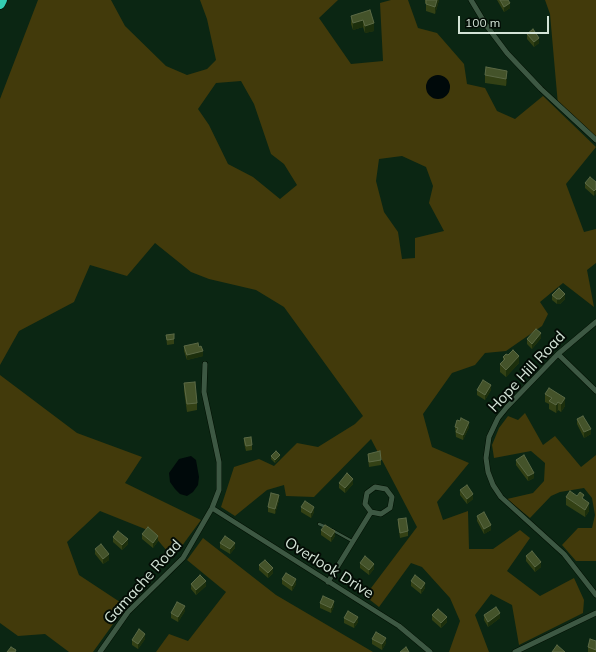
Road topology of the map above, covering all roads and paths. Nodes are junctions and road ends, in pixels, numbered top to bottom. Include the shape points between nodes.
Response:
1 (2, 0) edge
2 (471, 0) edge
3 (0, 4) edge
4 (596, 140) edge
5 (596, 322) edge
6 (558, 354) junction
7 (205, 364) dead end
8 (596, 391) edge
9 (212, 508) junction
10 (371, 512) junction
11 (319, 524) dead end
12 (353, 541) junction
13 (328, 582) junction
14 (596, 595) edge
15 (596, 613) edge
16 (100, 652) edge
17 (430, 652) edge
18 (515, 652) edge

1 - 3 highway
2 - 4 street via 507,53
5 - 6 street, Hope Hill Road
6 - 8 street
6 - 14 street, Hope Hill Road via 498,418 487,444 488,472 501,497 564,554
7 - 9 street, Gamache Road via 204,392 220,476 219,490
9 - 13 street, Overlook Drive
9 - 16 street, Gamache Road via 183,558 128,612
10 - 10 street via 382,514 390,508 392,498 386,489 375,487 367,493 365,504
10 - 12 street
11 - 12 lane
12 - 13 street
13 - 17 street, Overlook Drive via 399,626
15 - 18 street

